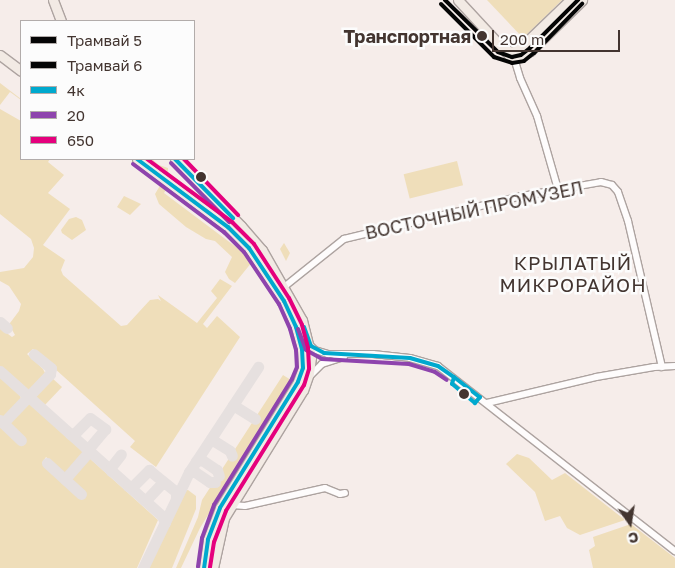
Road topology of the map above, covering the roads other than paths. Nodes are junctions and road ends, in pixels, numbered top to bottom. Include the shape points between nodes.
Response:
1 (51, 0) edge
2 (458, 0) edge
3 (570, 0) edge
4 (582, 0) edge
5 (60, 19) edge
6 (504, 49) junction
7 (0, 55) edge
8 (514, 58) junction
9 (20, 70) edge
10 (138, 160) edge
11 (176, 160) edge
12 (558, 190) junction
13 (284, 288) junction
14 (309, 344) junction
15 (373, 354) junction
16 (675, 366) edge
17 (662, 367) junction
18 (308, 379) junction
19 (487, 403) junction
20 (345, 493) dead end
21 (232, 505) junction
22 (208, 540) junction
23 (218, 540) junction
24 (675, 551) edge
25 (204, 568) edge
26 (212, 568) edge

1 - 5 main road
2 - 6 main road
3 - 6 main road via 520,49 511,52
4 - 8 main road via 530,51
6 - 8 main road
7 - 9 main road
8 - 12 street via 537,116
10 - 22 main road via 244,242 291,314 301,344 302,368 294,390 220,508
11 - 13 main road via 250,236
12 - 13 street, ВОСТОЧНЫЙ ПРОМУЗЕЛ via 344,238
12 - 17 street, ВОСТОЧНЫЙ ПРОМУЗЕЛ via 601,182 612,185 618,192 628,221
13 - 14 main road via 302,320
14 - 15 street via 315,350 328,354
14 - 18 main road via 311,365
15 - 18 street via 325,362 315,368
15 - 19 street via 410,358 438,366
16 - 17 street
17 - 19 street via 587,379
18 - 21 main road
19 - 24 street
20 - 21 street via 325,488 245,506
21 - 23 main road
22 - 23 main road via 211,546
22 - 25 main road
23 - 26 main road
25 - 26 main road

